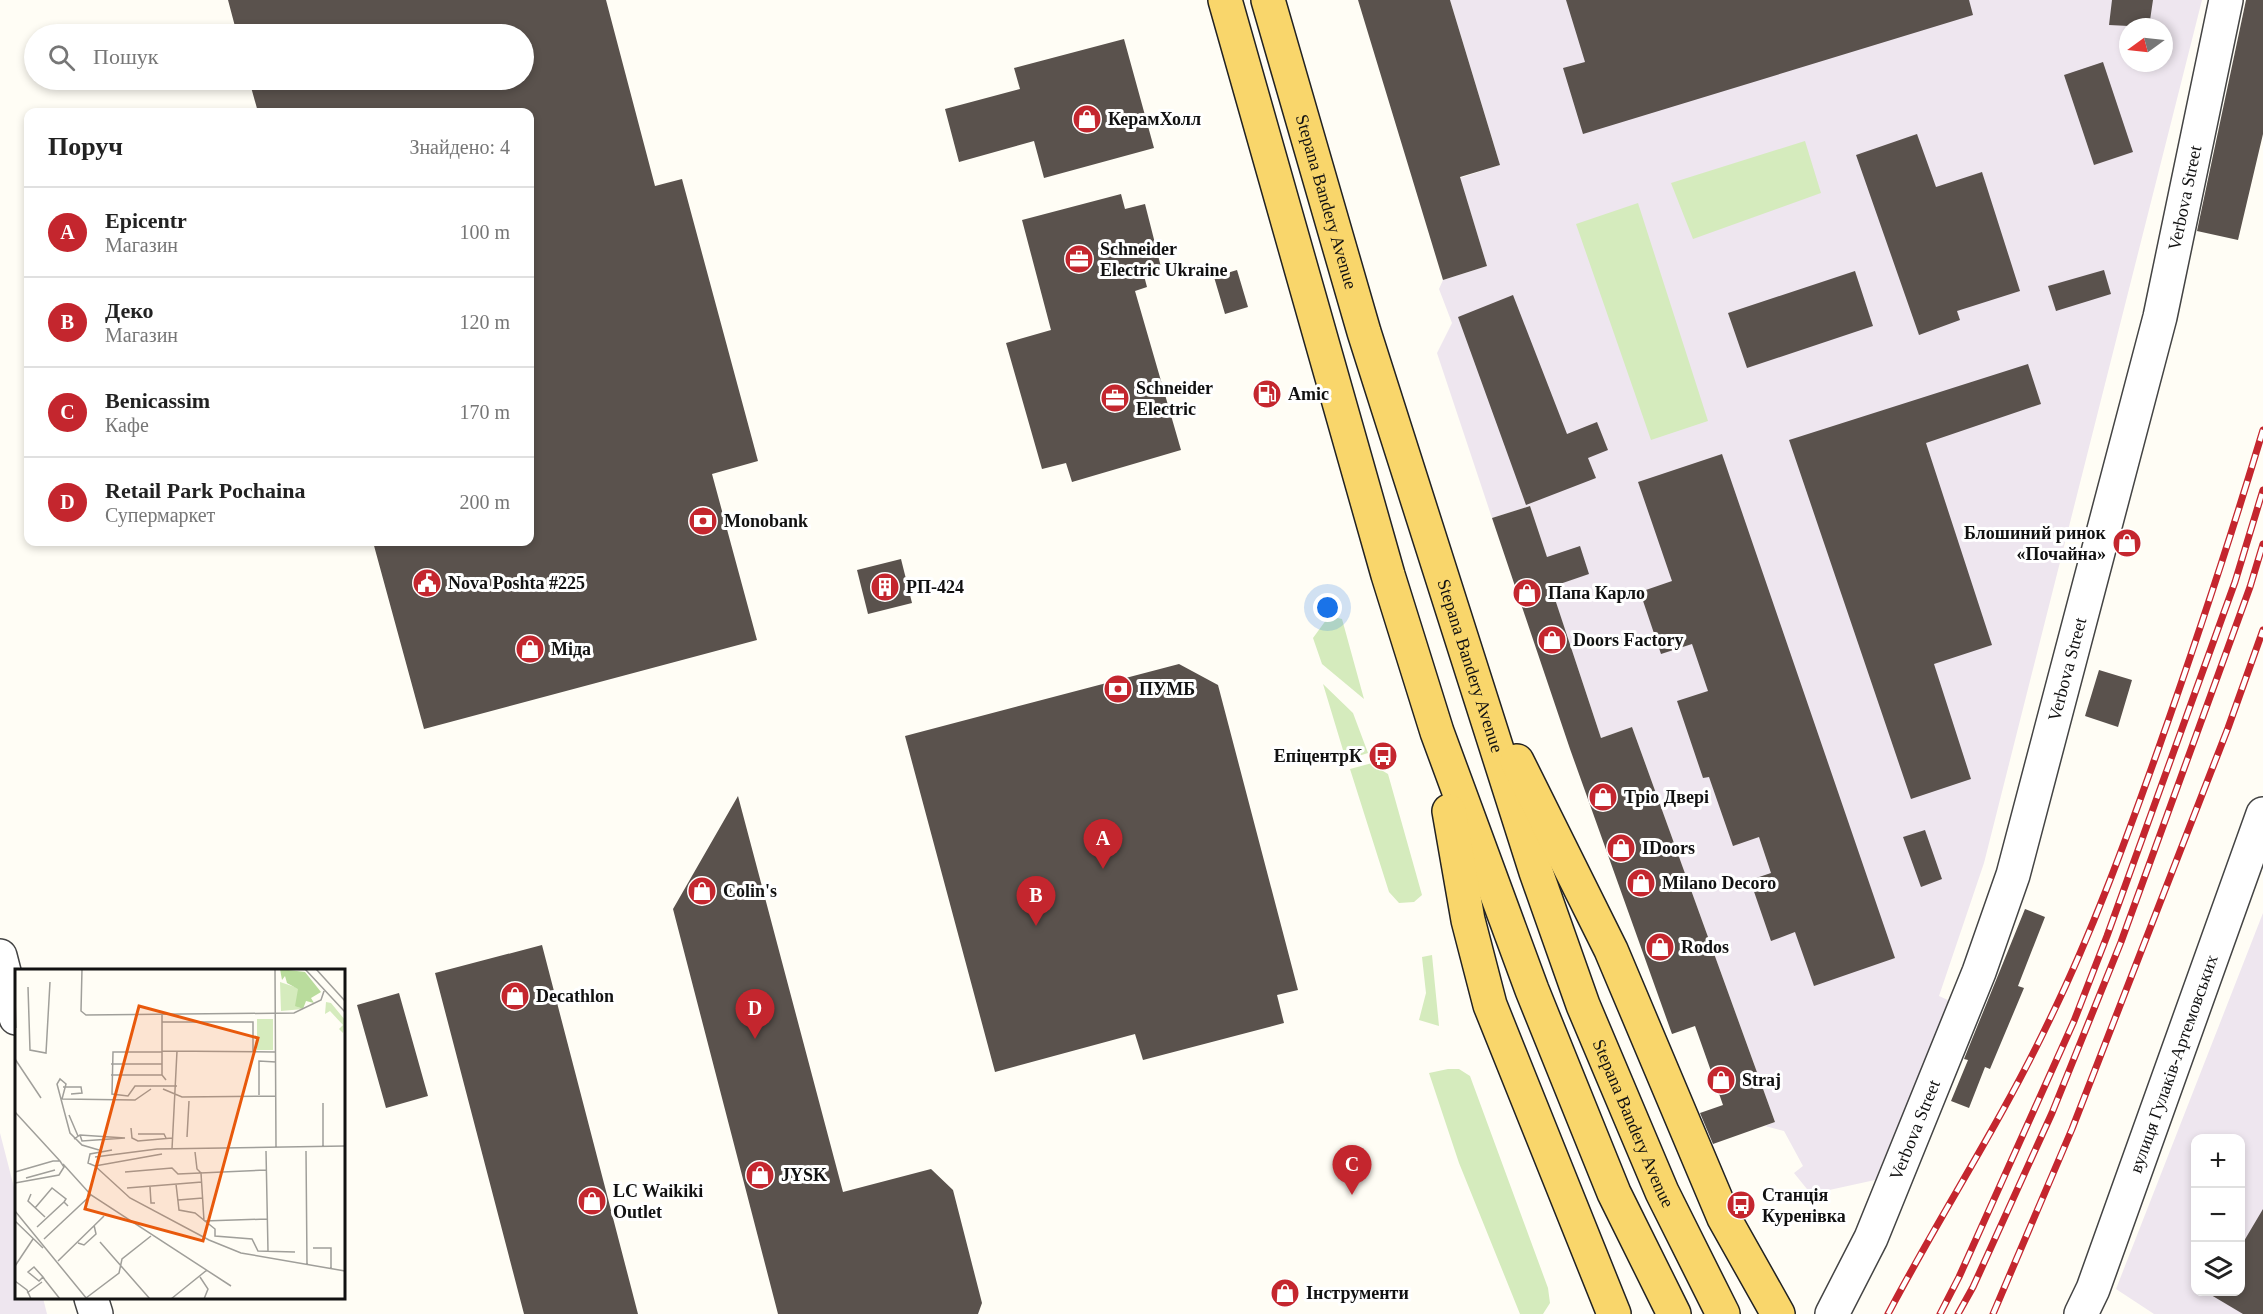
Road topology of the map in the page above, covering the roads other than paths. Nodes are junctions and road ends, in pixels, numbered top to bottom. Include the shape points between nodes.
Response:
1 (1225, 0) edge
2 (1268, 0) edge
3 (2226, 0) edge
4 (1472, 671) junction
5 (1437, 732) junction
6 (2263, 814) edge
7 (0, 956) edge
8 (15, 1014) edge
9 (91, 1299) edge
10 (96, 1314) edge
11 (1614, 1314) edge
12 (1674, 1314) edge
13 (1723, 1314) edge
14 (1778, 1314) edge
15 (1832, 1314) edge
16 (2081, 1314) edge

1 - 5 main road
2 - 4 main road, Stepana Bandery Avenue via 1364,332
3 - 15 street, Verbova Street via 2160,317 2013,876 1871,1238
4 - 13 main road, Stepana Bandery Avenue via 1583,1005 1662,1192
4 - 14 main road via 1611,950 1724,1218
5 - 11 main road via 1468,920 1490,1005
5 - 12 main road via 1532,990 1614,1193
6 - 16 street, вулиця Гулаків-Артемовських via 2109,1246
7 - 8 street
9 - 10 street

